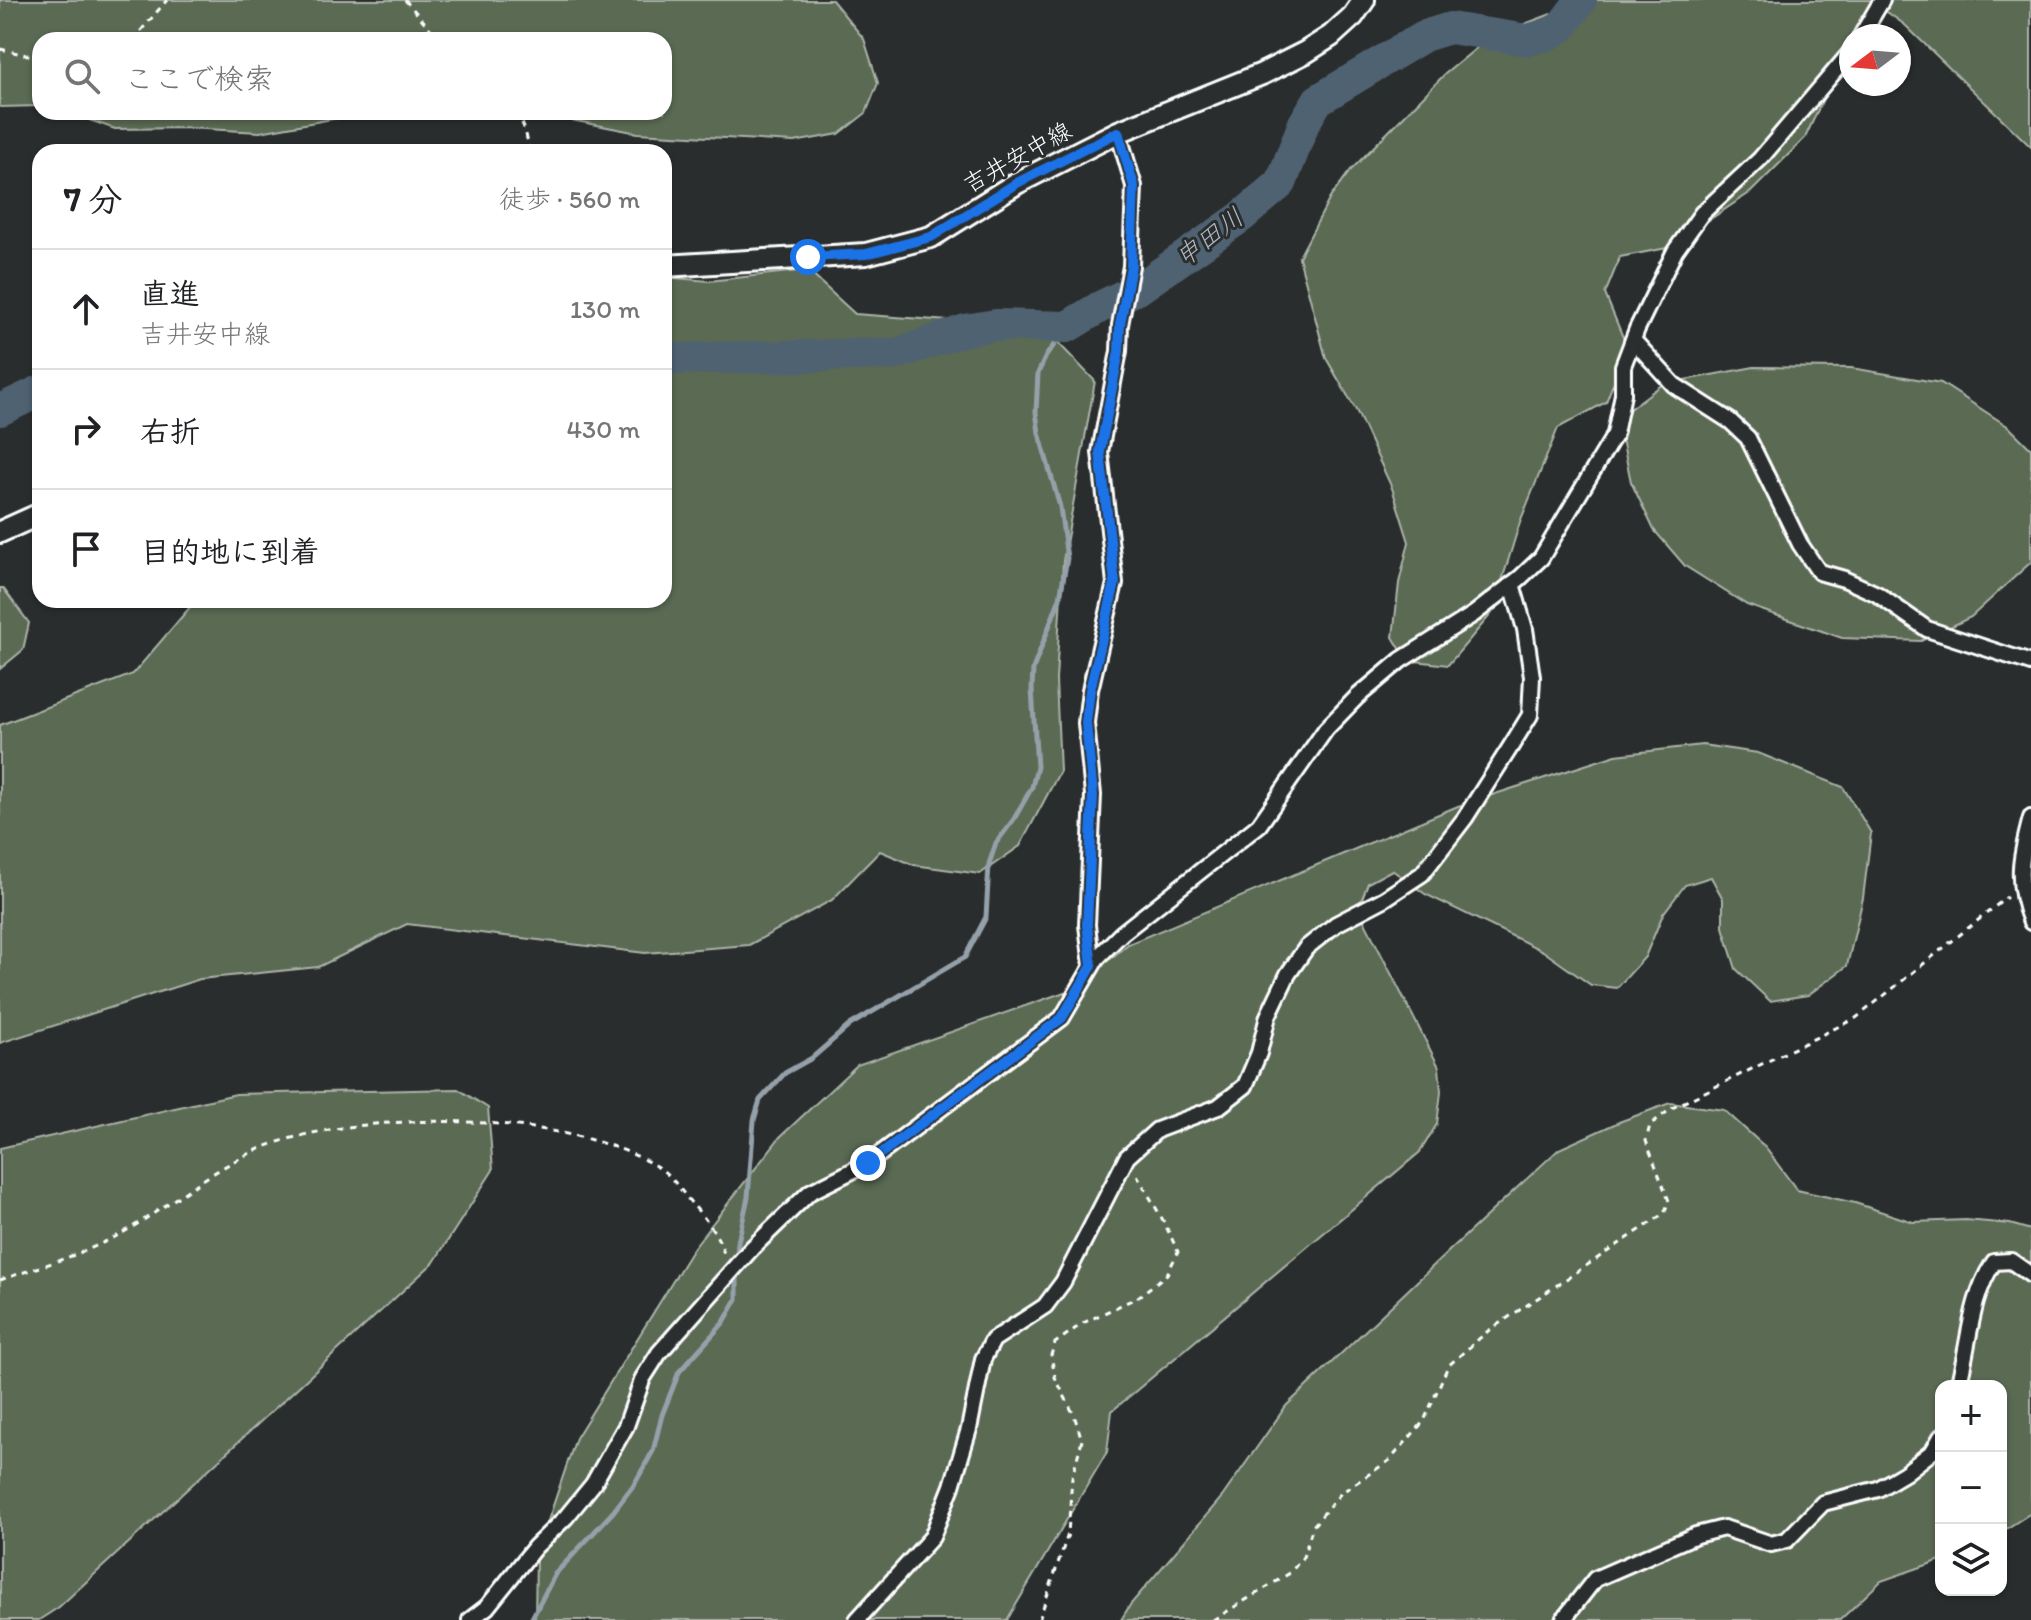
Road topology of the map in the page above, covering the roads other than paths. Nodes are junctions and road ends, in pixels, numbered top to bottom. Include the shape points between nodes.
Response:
1 (1364, 0) edge
2 (1882, 0) edge
3 (1868, 24) edge
4 (1839, 66) edge
5 (1118, 132) junction
6 (672, 266) edge
7 (1633, 340) junction
8 (32, 518) edge
9 (0, 532) edge
10 (1512, 584) junction
11 (2031, 663) edge
12 (2031, 818) edge
13 (2031, 922) edge
14 (1092, 966) junction
15 (2031, 1275) edge
16 (1959, 1380) edge
17 (1935, 1448) edge
18 (470, 1620) edge
19 (857, 1620) edge
20 (1563, 1620) edge

1 - 5 main road, 吉井安中線 via 1331,36 1306,52
2 - 3 street
4 - 7 street via 1760,159 1702,213 1675,251
5 - 6 main road, 吉井安中線 via 1017,183 931,237 866,254
5 - 14 street via 1134,186 1131,266 1100,452 1115,583 1086,723 1093,795 1087,925
7 - 10 street via 1623,366 1615,434 1541,558
7 - 11 street via 1674,385 1748,438 1819,572 1877,594 1927,629
8 - 9 main road
10 - 14 street via 1357,697 1326,729 1259,825 1122,933
10 - 19 street via 1532,677 1530,715 1465,818 1422,874 1336,924 1306,948 1268,1016 1245,1086 1218,1107 1157,1130 1127,1157 1063,1282 1045,1306 993,1340 983,1359 952,1486 932,1537
12 - 13 street via 2020,862 2020,888
14 - 18 street via 1062,1018 868,1163 810,1192 728,1276 659,1353 593,1484
15 - 16 street via 2011,1261 1994,1262 1985,1274
17 - 20 street via 1878,1489 1823,1503 1787,1540 1771,1544 1724,1528 1595,1579

